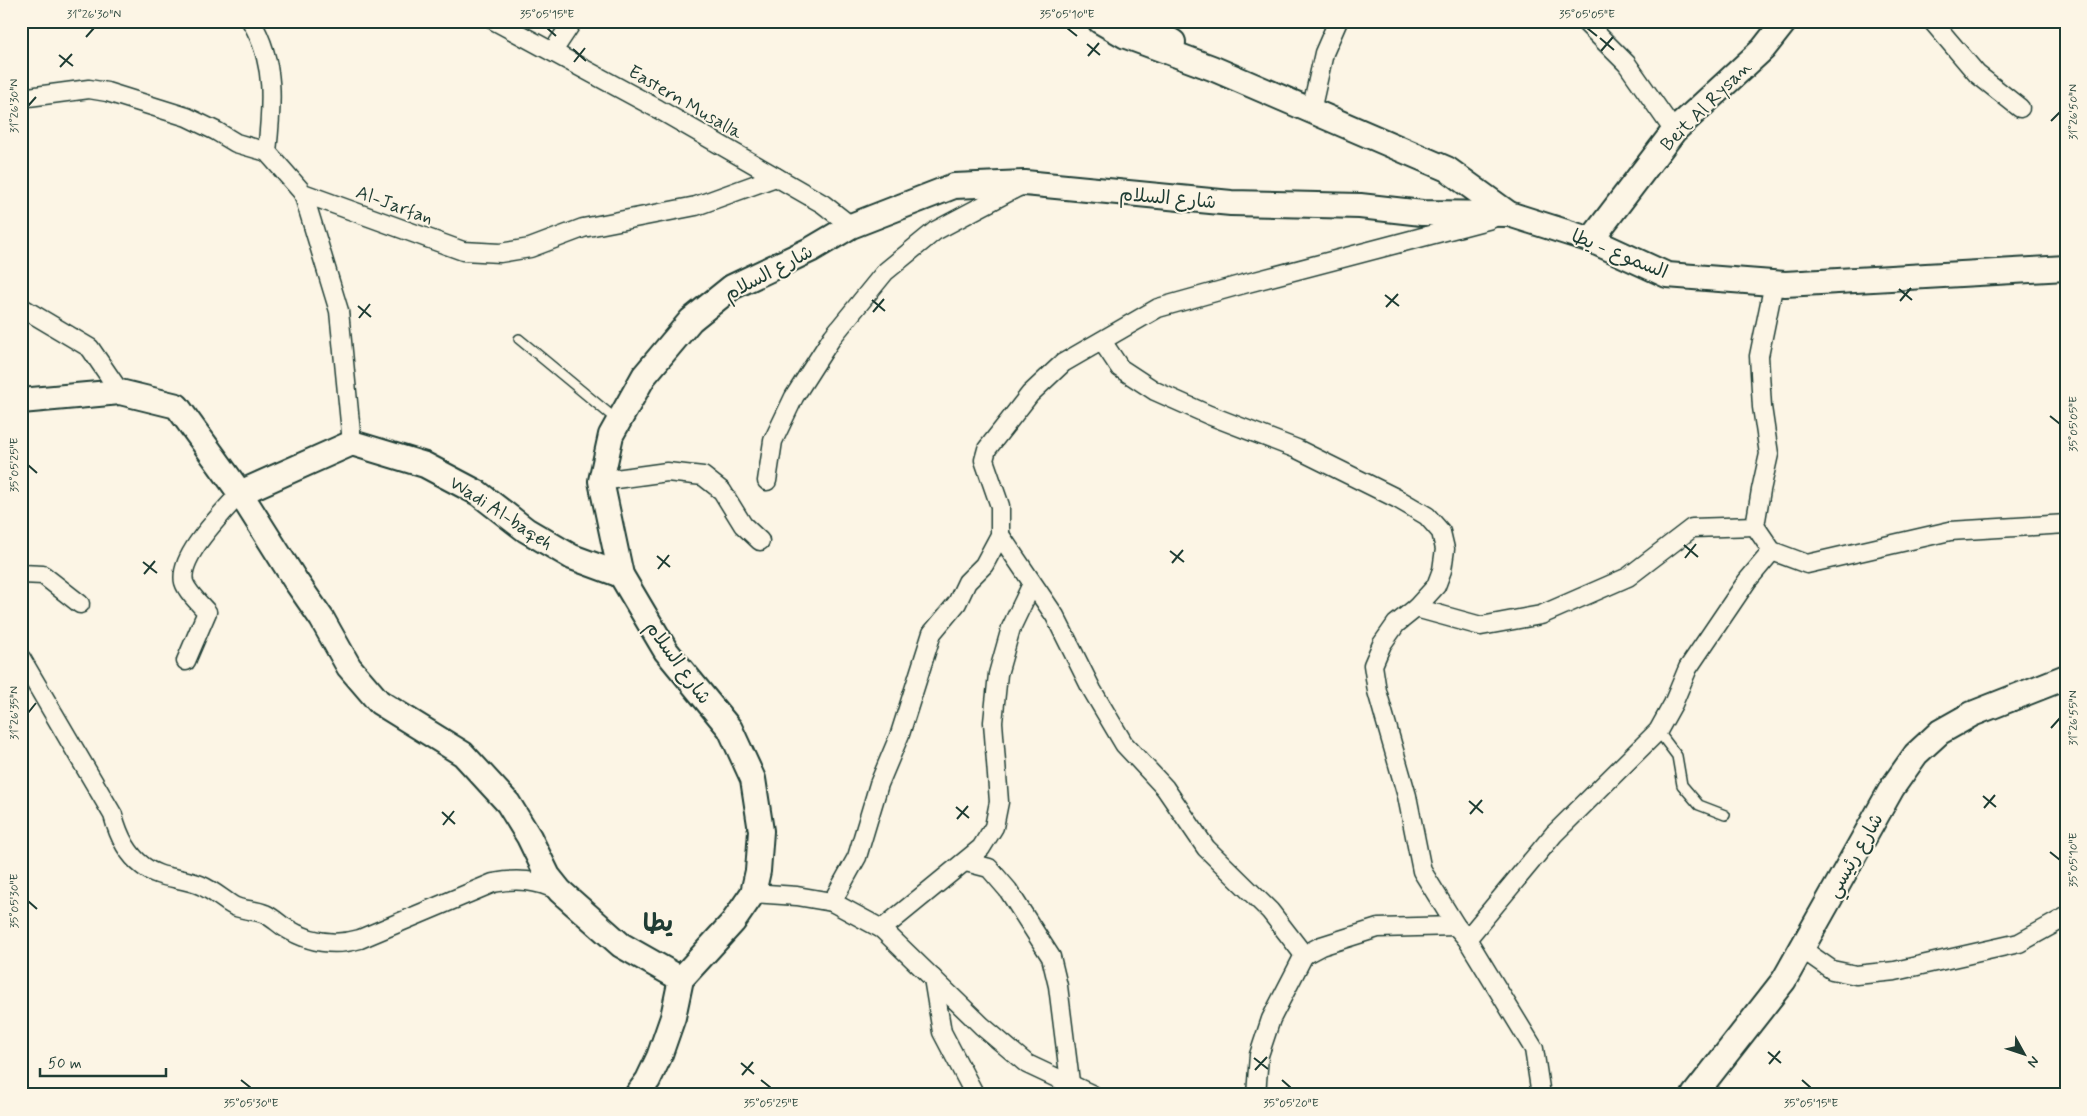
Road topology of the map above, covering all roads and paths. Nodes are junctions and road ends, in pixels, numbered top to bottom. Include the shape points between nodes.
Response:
1 (251, 21) edge
2 (496, 21) edge
3 (573, 21) edge
4 (1100, 21) edge
5 (1137, 21) edge
6 (1338, 21) edge
7 (1584, 21) edge
8 (1785, 21) edge
9 (1932, 21) edge
10 (553, 51) junction
11 (1212, 68) junction
12 (21, 98) edge
13 (2020, 108) dead end
14 (1311, 111) junction
15 (1674, 131) junction
16 (268, 152) junction
17 (776, 177) junction
18 (1025, 183) junction
19 (303, 193) junction
20 (1509, 214) junction
21 (851, 226) junction
22 (1591, 240) junction
23 (2066, 268) edge
24 (1774, 283) junction
25 (21, 307) edge
26 (519, 339) dead end
27 (1102, 340) junction
28 (120, 392) junction
29 (21, 401) edge
30 (619, 421) junction
31 (352, 443) junction
32 (602, 481) junction
33 (767, 481) dead end
34 (240, 494) junction
35 (2066, 524) edge
36 (1755, 526) junction
37 (1000, 535) junction
38 (760, 541) dead end
39 (1772, 551) junction
40 (21, 574) edge
41 (621, 575) junction
42 (1032, 584) junction
43 (80, 604) dead end
44 (1416, 608) junction
45 (21, 658) edge
46 (186, 661) dead end
47 (2066, 677) edge
48 (1658, 730) junction
49 (1725, 815) dead end
50 (966, 862) junction
51 (560, 891) junction
52 (753, 893) junction
53 (832, 902) junction
54 (2066, 917) edge
55 (882, 929) junction
56 (1462, 932) junction
57 (1802, 949) junction
58 (1304, 955) junction
59 (933, 978) junction
60 (681, 979) junction
61 (1070, 1082) junction
62 (637, 1095) edge
63 (975, 1095) edge
64 (1093, 1095) edge
65 (1256, 1095) edge
66 (1541, 1095) edge
67 (1694, 1095) edge

1 - 16 street via 261,38 270,72
2 - 10 street, Eastern Musalla
3 - 10 street
4 - 11 main road, السموع - يطا via 1126,36
5 - 11 main road, السموع - يطا
6 - 14 street via 1324,53
7 - 15 street via 1627,64
8 - 15 main road, Beit Al Rysan via 1763,49
9 - 13 street via 1977,74
10 - 17 street, Eastern Musalla
11 - 14 main road, السموع - يطا
12 - 16 street via 77,89 101,90 187,117 236,143
14 - 20 main road, السموع - يطا via 1447,170
15 - 22 main road, Beit Al Rysan
16 - 19 street, Al-Jarfan
17 - 19 street, Al-Jarfan via 696,206 583,228 530,248 500,253 461,251
17 - 21 street, Eastern Musalla via 824,204
18 - 20 main road, شارع السلام via 1231,203
18 - 21 main road, شارع السلام via 954,186
18 - 33 street via 935,231 885,272 833,336 794,397 773,440
19 - 31 street via 339,311
20 - 22 main road, السموع - يطا
20 - 27 street via 1158,308
21 - 30 main road, شارع السلام via 812,249 732,287 691,320 644,376
22 - 24 main road, السموع - يطا via 1667,275
23 - 24 main road, السموع - يطا
24 - 36 street via 1760,356 1762,407 1769,454
25 - 28 street via 90,348
26 - 30 lane
27 - 37 street via 1063,363 1030,394 987,449 984,460 1000,506
27 - 44 street via 1120,368 1155,391 1297,449 1427,516 1441,532 1445,548 1436,586
28 - 29 main road
28 - 34 main road via 177,406
30 - 32 main road, شارع السلام via 611,435
31 - 34 main road
31 - 41 main road, Wadi Al-baqeh via 425,465 478,493 526,530 572,557
32 - 38 street via 667,472 703,476 722,491 743,525
32 - 41 main road, شارع السلام
34 - 46 street via 200,538 183,571 184,584 207,612
34 - 51 main road via 360,683 379,702 463,754 515,814 548,876
35 - 39 street via 1950,531 1807,564
36 - 39 street
36 - 44 street via 1692,528 1628,577 1541,615 1481,626
37 - 42 street
37 - 53 street via 984,565 967,582 932,633 857,857
39 - 48 street via 1747,581 1688,668
40 - 43 street via 43,575
41 - 52 main road, شارع السلام via 666,651 730,729 753,779 761,831
42 - 50 street via 1011,628 998,674 993,722 999,789 997,815 988,838
42 - 58 street via 1055,616 1092,690 1124,744 1165,788 1206,848 1270,911
44 - 56 street via 1396,624 1372,665 1407,796 1422,871
45 - 51 street via 113,815 129,852 142,866 159,875 192,882 216,893 232,906 264,914 300,935 324,943 360,939 493,883 529,880
47 - 57 main road, شارع رئيسي via 1972,714 1940,732 1916,754 1892,788
48 - 49 lane via 1677,756 1682,786 1700,805
48 - 56 street
50 - 55 street
50 - 61 street via 989,868 1008,890 1051,957 1058,986
51 - 60 main road via 621,945
52 - 53 street
52 - 60 main road, شارع السلام via 717,941
53 - 55 street
54 - 57 street via 2019,943 1895,971 1856,975 1832,970
55 - 59 street
56 - 58 street via 1378,928
56 - 66 street via 1534,1049
57 - 67 main road, شارع رئيسي via 1784,980
58 - 65 street via 1271,1019 1258,1055
59 - 61 street via 1027,1064
59 - 63 street via 942,1032
60 - 62 main road via 673,1017 659,1057
61 - 64 street

